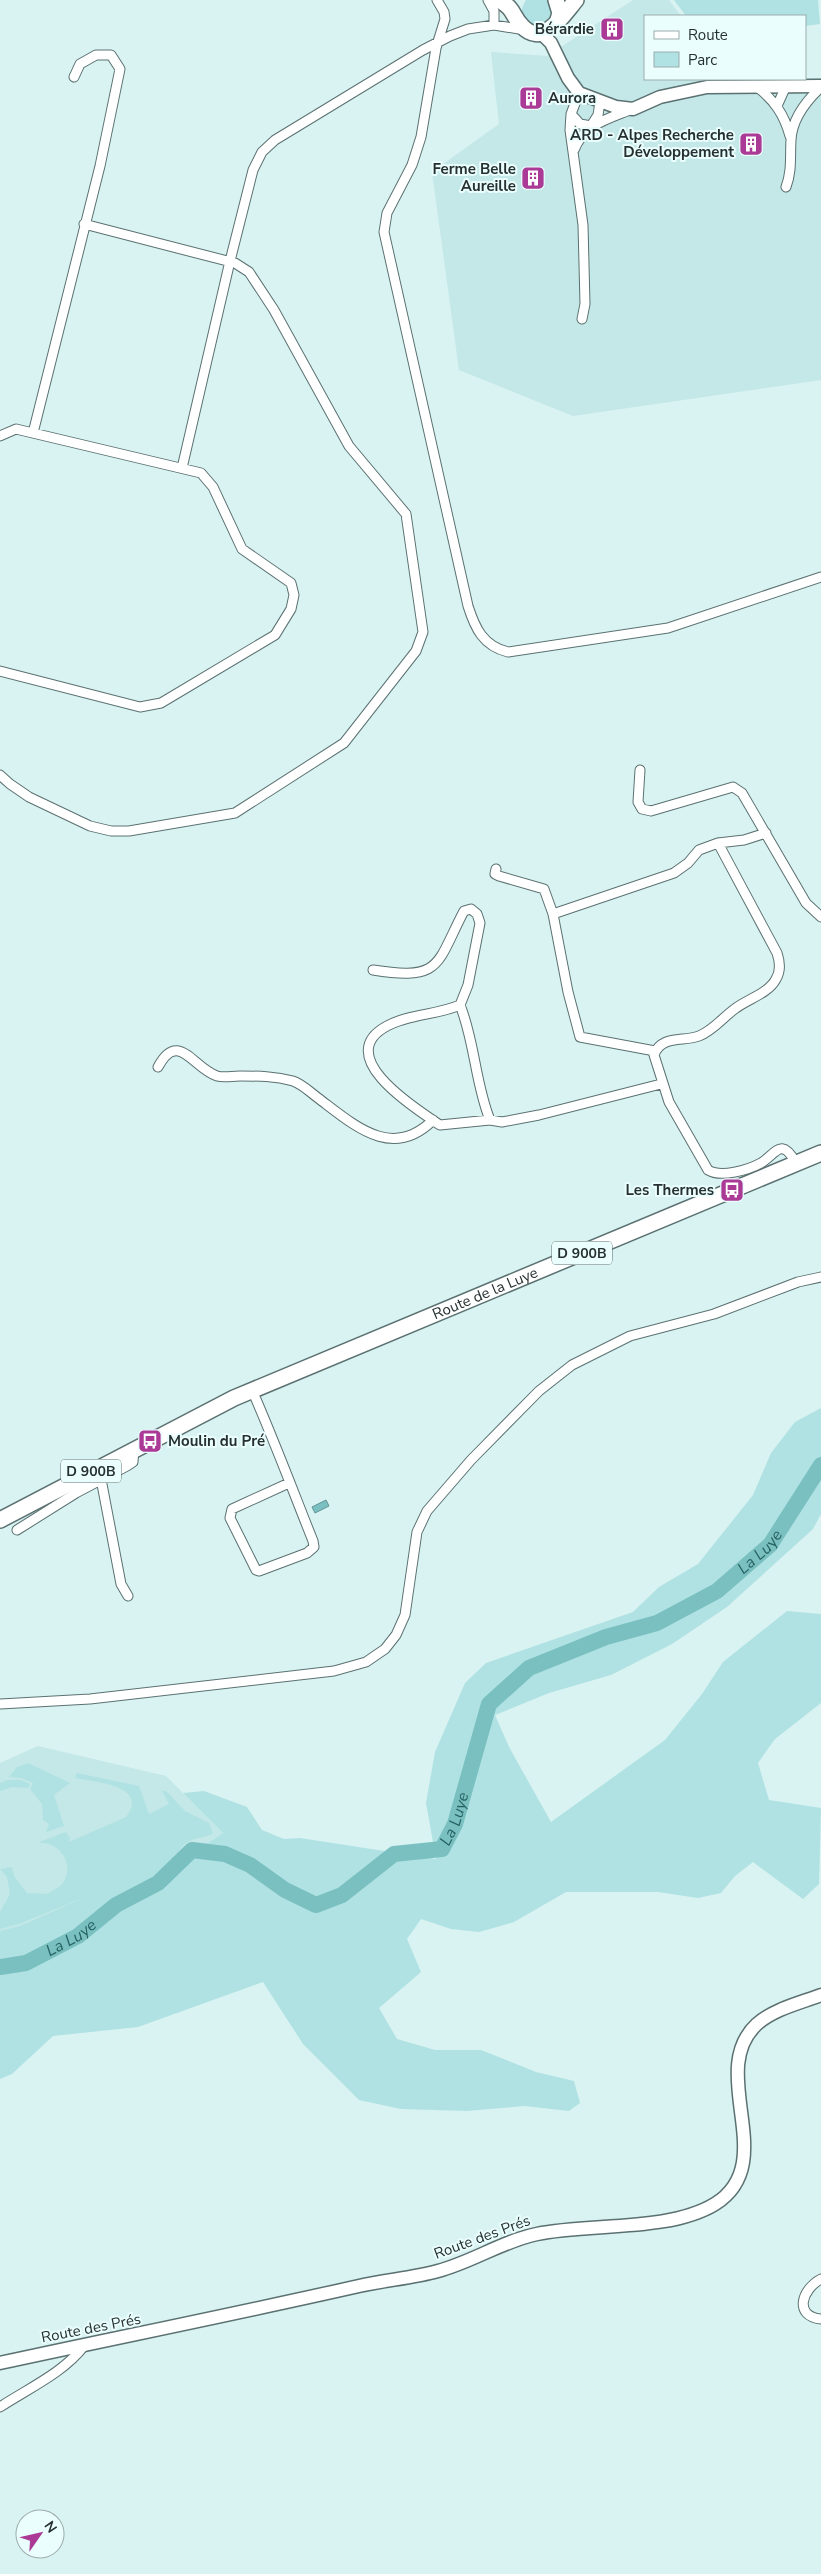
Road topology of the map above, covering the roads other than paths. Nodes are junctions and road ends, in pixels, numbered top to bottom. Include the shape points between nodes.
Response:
1 (437, 0) edge
2 (488, 0) edge
3 (499, 0) edge
4 (556, 0) edge
5 (576, 0) edge
6 (516, 7) edge
7 (494, 26) junction
8 (544, 28) junction
9 (438, 42) junction
10 (74, 77) dead end
11 (786, 86) junction
12 (802, 86) junction
13 (821, 86) edge
14 (756, 87) junction
15 (579, 93) junction
16 (600, 102) junction
17 (802, 108) junction
18 (633, 109) junction
19 (779, 109) junction
20 (571, 114) junction
21 (591, 126) junction
22 (791, 138) junction
23 (574, 150) junction
24 (786, 187) dead end
25 (84, 224) junction
26 (230, 262) junction
27 (582, 319) dead end
28 (34, 433) junction
29 (0, 436) edge
30 (182, 468) junction
31 (821, 577) edge
32 (0, 671) edge
33 (640, 770) dead end
34 (0, 775) edge
35 (766, 833) junction
36 (718, 843) junction
37 (496, 868) dead end
38 (553, 914) junction
39 (821, 917) edge
40 (373, 970) dead end
41 (460, 1005) junction
42 (655, 1051) junction
43 (158, 1067) dead end
44 (661, 1084) junction
45 (433, 1120) junction
46 (490, 1120) junction
47 (821, 1153) edge
48 (796, 1163) junction
49 (821, 1277) edge
50 (254, 1395) junction
51 (134, 1449) junction
52 (101, 1479) junction
53 (289, 1483) junction
54 (0, 1520) edge
55 (17, 1530) dead end
56 (128, 1596) dead end
57 (0, 1704) edge
58 (821, 1995) edge
59 (821, 2279) edge
60 (821, 2319) edge
61 (84, 2346) junction
62 (0, 2363) edge
63 (0, 2407) edge

1 - 9 street via 445,19
2 - 7 street via 494,11
3 - 6 main road
4 - 8 main road via 560,12
5 - 8 main road
6 - 7 street
6 - 8 main road via 518,22
7 - 8 street
7 - 9 street via 468,29
8 - 15 street via 568,78
9 - 26 street via 265,148 254,170
9 - 31 street via 416,154 390,205 384,232 415,380 468,606 477,631 492,646 508,652 617,637 675,627
10 - 25 street via 80,64 100,54 111,55 120,69
11 - 12 street
11 - 14 street
11 - 19 street
12 - 13 street
12 - 17 street
13 - 17 street
14 - 18 street via 694,89 660,97
14 - 19 street
15 - 16 street
15 - 20 street
16 - 18 street
16 - 21 street via 598,115
17 - 19 street via 790,114
17 - 22 street via 794,122
18 - 21 street
19 - 22 street
20 - 21 street via 580,124
20 - 23 street
21 - 23 street via 582,134
22 - 24 street via 791,168
23 - 27 street via 583,225 585,304
25 - 26 street
25 - 28 street
26 - 30 street
26 - 34 street via 243,266 255,280 349,446 406,514 423,625 421,642 344,743 235,813 129,831 111,831 90,826 29,796
28 - 29 street via 13,429
28 - 30 street
30 - 32 street via 200,473 209,481 244,551 293,586 291,609 279,632 166,700 147,707
33 - 35 street via 638,802 642,809 651,812 733,787 742,793
35 - 36 street
35 - 39 street via 806,903
36 - 38 street via 699,850 674,873
36 - 42 street via 777,953 780,962 776,979 709,1031 686,1040 662,1043
37 - 38 street via 495,874 499,876 544,889
38 - 42 street via 580,1036
40 - 41 street via 420,973 436,964 464,911 471,909 480,923 468,985
41 - 45 street via 386,1026 371,1041 372,1067 380,1080
41 - 46 street
42 - 44 street
43 - 45 street via 165,1054 181,1050 223,1078 266,1076 293,1081 354,1124 375,1136 392,1140 407,1138 423,1130
44 - 46 street via 539,1115 502,1122
44 - 48 street via 708,1170 721,1174 755,1165 781,1149 789,1152
45 - 46 street via 440,1125
47 - 48 main road, Route de la Luye / D 900B
48 - 50 main road, Route de la Luye / D 900B via 343,1353
49 - 57 street via 798,1282 714,1314 630,1336 572,1365 539,1391 471,1460 427,1512 417,1532 405,1616 385,1649 366,1662 334,1671 90,1699
50 - 51 main road, Route de la Luye / D 900B
50 - 53 street
51 - 52 street via 133,1462
51 - 54 main road, Route de la Luye / D 900B
52 - 55 street
52 - 56 street via 121,1584
53 - 53 street via 314,1546 307,1553 256,1570 230,1514 232,1509
58 - 61 street, Route des Prés via 767,2016 746,2038 738,2066 744,2148 740,2178 726,2196 704,2210 647,2222 539,2233 440,2271
59 - 60 street via 809,2286 803,2296 808,2314
61 - 62 street, Route des Prés
61 - 63 street via 57,2372

